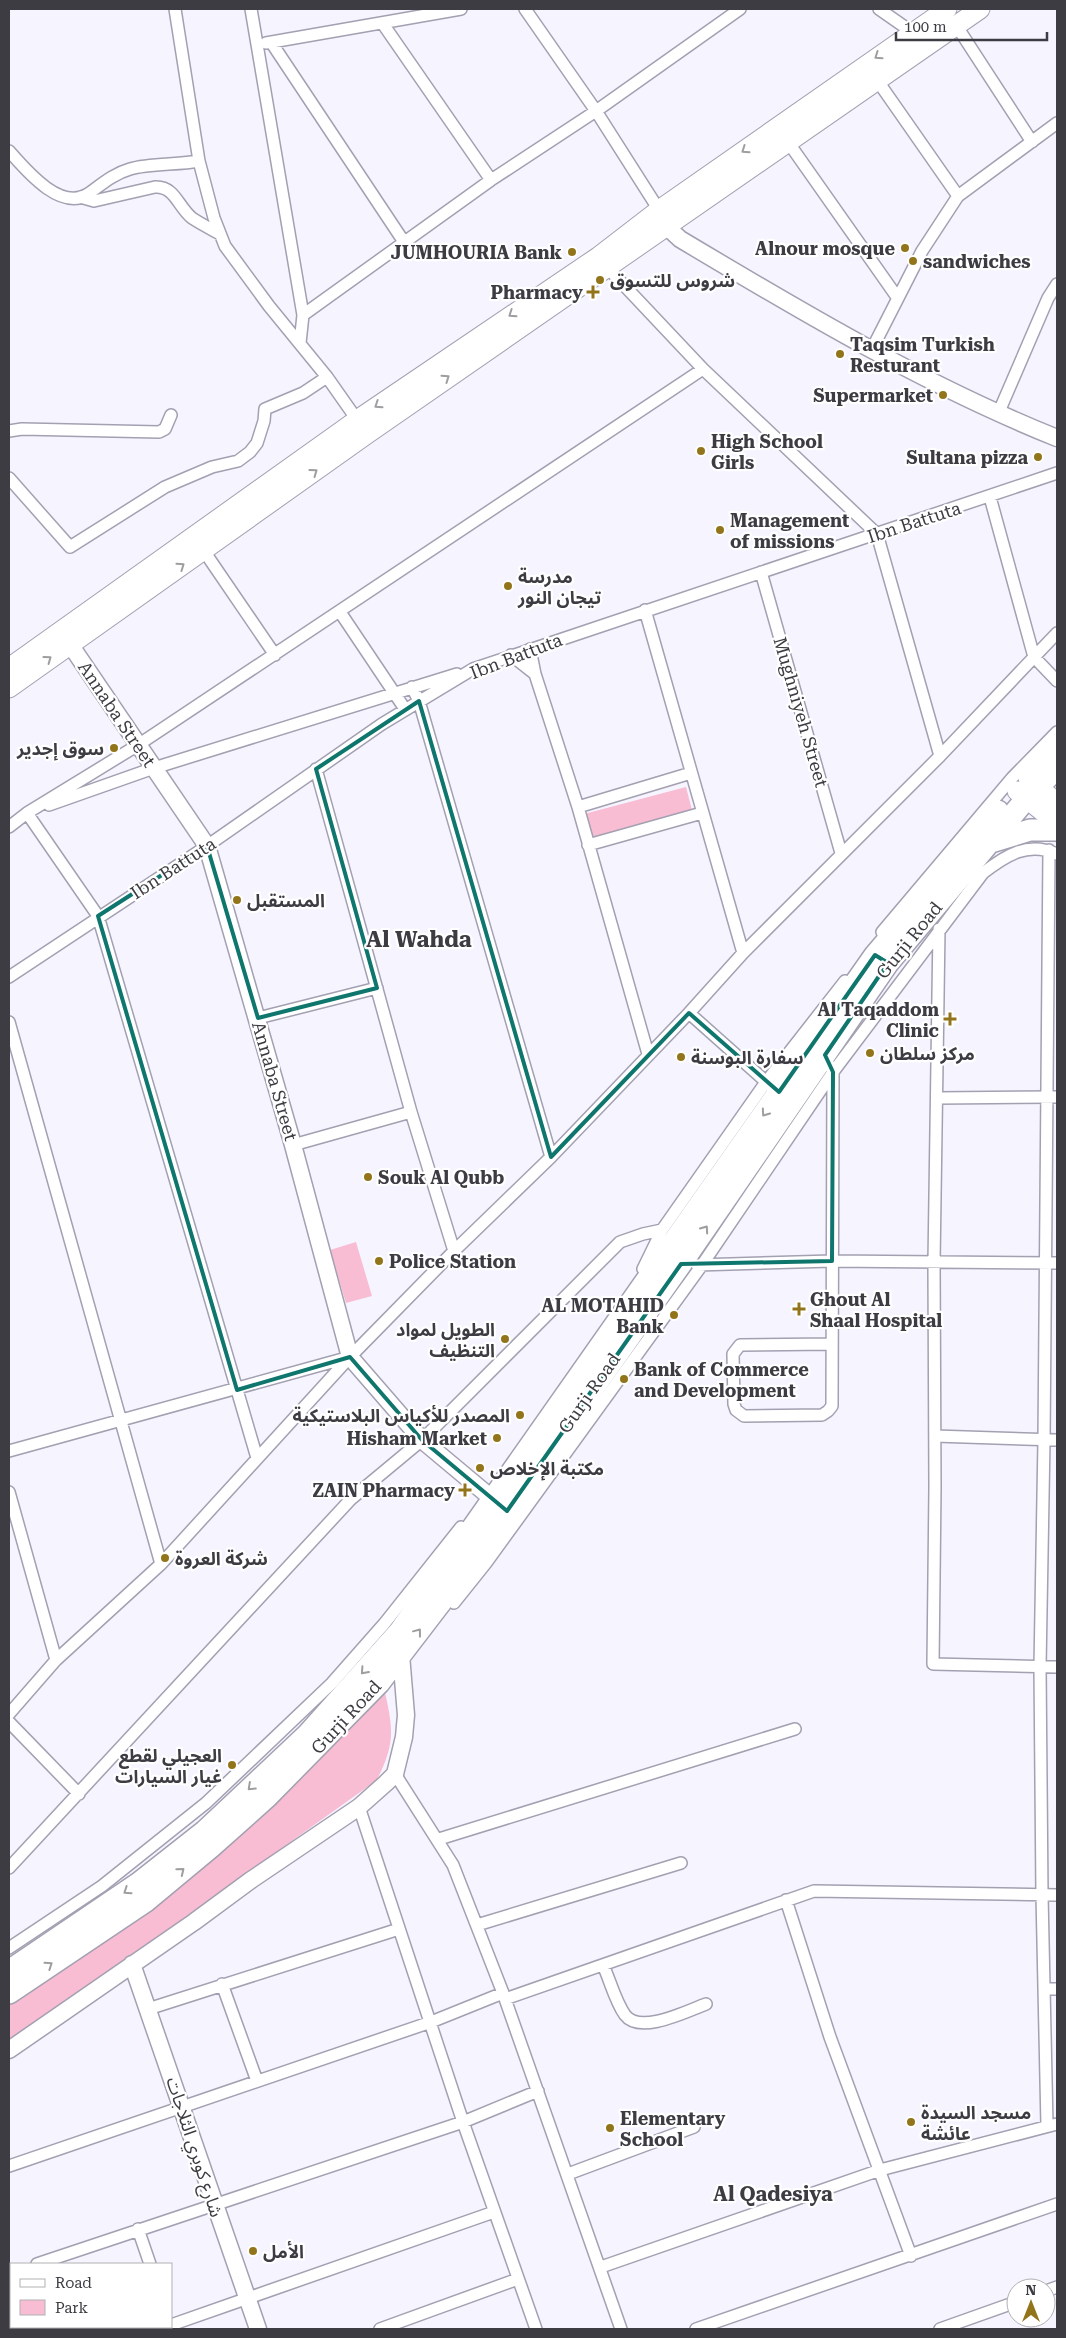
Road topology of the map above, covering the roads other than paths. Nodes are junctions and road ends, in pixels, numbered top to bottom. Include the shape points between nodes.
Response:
1 (175, 9) edge
2 (251, 9) edge
3 (461, 9) edge
4 (525, 9) edge
5 (740, 9) edge
6 (879, 9) edge
7 (947, 9) edge
8 (980, 9) edge
9 (383, 24) junction
10 (956, 25) junction
11 (912, 32) junction
12 (271, 42) junction
13 (257, 45) junction
14 (921, 50) junction
15 (877, 80) junction
16 (596, 111) junction
17 (1057, 123) edge
18 (788, 142) junction
19 (1032, 142) junction
20 (9, 151) edge
21 (200, 162) junction
22 (491, 180) junction
23 (958, 196) junction
24 (80, 197) junction
25 (663, 218) junction
26 (220, 234) junction
27 (404, 242) junction
28 (602, 262) junction
29 (1057, 284) edge
30 (897, 297) junction
31 (303, 315) junction
32 (300, 343) junction
33 (872, 349) junction
34 (703, 369) junction
35 (327, 377) junction
36 (998, 414) junction
37 (171, 415) dead end
38 (362, 427) junction
39 (9, 431) edge
40 (1057, 438) edge
41 (1057, 474) edge
42 (9, 478) edge
43 (990, 497) junction
44 (877, 534) junction
45 (204, 551) junction
46 (761, 572) junction
47 (645, 610) junction
48 (340, 612) junction
49 (1057, 633) edge
50 (65, 637) junction
51 (530, 649) junction
52 (275, 655) junction
53 (511, 655) junction
54 (1034, 657) junction
55 (9, 668) edge
56 (473, 669) junction
57 (535, 674) junction
58 (1057, 681) edge
59 (412, 687) junction
60 (9, 688) edge
61 (395, 692) junction
62 (419, 701) junction
63 (405, 709) junction
64 (1057, 732) edge
65 (138, 745) junction
66 (1057, 747) edge
67 (940, 756) junction
68 (154, 768) junction
69 (1057, 768) edge
70 (316, 769) junction
71 (691, 773) junction
72 (1027, 789) junction
73 (1057, 803) edge
74 (578, 807) junction
75 (28, 813) junction
76 (702, 813) junction
77 (9, 818) edge
78 (1057, 823) edge
79 (9, 827) edge
80 (1057, 830) edge
81 (990, 842) junction
82 (588, 845) junction
83 (207, 846) junction
84 (1053, 852) edge
85 (841, 853) junction
86 (98, 916) junction
87 (939, 929) junction
88 (743, 953) junction
89 (882, 959) junction
90 (10, 972) edge
91 (377, 988) junction
92 (689, 1013) junction
93 (258, 1018) junction
94 (9, 1022) edge
95 (648, 1054) junction
96 (829, 1063) junction
97 (773, 1087) junction
98 (1052, 1097) edge
99 (938, 1098) junction
100 (411, 1112) junction
101 (293, 1145) junction
102 (551, 1157) junction
103 (662, 1230) junction
104 (454, 1251) junction
105 (832, 1261) junction
106 (934, 1263) junction
107 (1045, 1263) junction
108 (1057, 1263) edge
109 (691, 1264) junction
110 (831, 1344) junction
111 (350, 1357) junction
112 (237, 1390) junction
113 (121, 1420) junction
114 (935, 1436) junction
115 (422, 1440) junction
116 (1044, 1440) junction
117 (1057, 1440) edge
118 (9, 1451) edge
119 (257, 1458) junction
120 (9, 1492) edge
121 (496, 1502) junction
122 (161, 1564) junction
123 (454, 1603) dead end
124 (401, 1655) junction
125 (56, 1660) junction
126 (1057, 1667) edge
127 (1040, 1668) junction
128 (9, 1714) edge
129 (9, 1722) edge
130 (795, 1728) dead end
131 (395, 1774) junction
132 (79, 1794) junction
133 (359, 1807) junction
134 (439, 1839) junction
135 (681, 1863) dead end
136 (9, 1868) edge
137 (1042, 1895) junction
138 (1057, 1895) edge
139 (786, 1900) junction
140 (477, 1925) junction
141 (399, 1929) junction
142 (9, 1948) edge
143 (132, 1964) junction
144 (603, 1965) junction
145 (9, 1971) edge
146 (222, 1984) junction
147 (1044, 1989) junction
148 (1057, 1989) edge
149 (9, 1992) edge
150 (504, 1996) junction
151 (706, 2004) dead end
152 (148, 2009) junction
153 (431, 2022) junction
154 (9, 2050) edge
155 (257, 2081) junction
156 (538, 2091) junction
157 (182, 2106) junction
158 (463, 2122) junction
159 (1052, 2125) edge
160 (694, 2127) dead end
161 (9, 2166) edge
162 (880, 2170) junction
163 (568, 2174) junction
164 (1057, 2204) edge
165 (214, 2205) junction
166 (494, 2212) junction
167 (138, 2229) junction
168 (911, 2256) junction
169 (40, 2263) edge
170 (150, 2263) edge
171 (601, 2267) junction
172 (518, 2279) junction
173 (246, 2298) junction
174 (1006, 2306) edge
175 (172, 2325) edge
176 (258, 2329) edge
177 (380, 2329) edge
178 (536, 2329) edge
179 (621, 2329) edge
180 (696, 2329) edge
181 (940, 2329) edge

1 - 21 street
2 - 13 street
3 - 9 street
4 - 16 street
5 - 16 street
6 - 11 street
7 - 11 main road
8 - 10 main road
9 - 12 street
9 - 22 street
10 - 14 main road
10 - 19 street
11 - 14 street
11 -> 25 main road
12 - 13 street
12 - 27 street
13 - 31 street
14 - 15 main road
15 - 18 main road
15 - 23 street
16 - 22 street
16 - 25 street
17 - 19 street
18 - 25 main road
18 - 30 street
19 - 23 street
20 - 24 street via 44,187 67,197
21 - 24 street via 132,168 105,180
21 - 26 street
22 - 27 street
23 - 30 street
24 - 26 street via 94,201 154,187 165,188 173,193 192,218
25 - 28 main road
25 - 33 main road via 680,239 797,309
26 - 32 street via 228,251 268,306
27 - 31 street
28 - 34 street
28 - 38 main road
29 - 36 street
30 - 33 street
31 - 32 street
32 - 35 street
33 - 36 main road
34 - 44 street
34 - 48 street
35 - 38 street
35 - 42 street via 265,409 257,443 238,461 165,487 70,547
36 - 40 main road
37 - 39 street via 165,429 159,432
45 -> 38 main road
38 - 50 main road
41 - 43 street, Ibn Battuta
43 - 44 street, Ibn Battuta
43 - 54 street
44 - 46 street, Ibn Battuta
44 - 67 street
50 -> 45 main road
45 - 52 street
46 - 47 street, Ibn Battuta
46 - 85 street, Mughniyeh Street
47 - 51 street, Ibn Battuta
47 - 71 street
48 - 52 street
48 - 61 street
49 - 54 street
50 - 55 main road
60 -> 50 main road
50 - 65 main road, Annaba Street
51 - 53 street, Ibn Battuta
51 - 57 street
52 - 65 street
53 - 56 street, Ibn Battuta
53 - 57 street
54 - 58 street
54 - 67 street
56 - 59 street
56 - 62 street, Ibn Battuta
57 - 74 street
59 - 61 street
59 - 62 street
61 - 63 street
61 - 68 street
62 - 63 street, Ibn Battuta
62 - 102 street
63 - 70 street, Ibn Battuta
64 - 97 street via 1012,778 897,912
65 - 68 main road, Annaba Street
65 - 75 street
66 - 72 highway, Gurji Road
67 - 85 street
68 - 75 street
68 - 83 main road, Annaba Street
69 - 72 highway, Gurji Road
70 - 83 street, Ibn Battuta
70 - 91 street
71 - 74 street
71 - 76 street
72 - 73 main road
72 - 78 main road
72 - 81 highway, Gurji Road
72 - 89 highway, Gurji Road via 973,839
74 - 82 street
75 - 77 street
75 - 79 street
75 - 86 street
76 - 82 street
76 - 88 street
80 - 81 highway via 1030,830
81 - 89 highway, Gurji Road
82 - 95 street
83 - 86 street, Ibn Battuta
83 - 93 main road, Annaba Street
84 - 87 street via 1032,848 1005,856 983,872
84 - 98 street
85 - 88 street
86 - 90 street, Ibn Battuta
86 - 112 street
87 - 96 street
87 - 99 street
88 - 92 street
89 - 96 highway, Gurji Road
89 - 97 highway, Gurji Road
91 - 93 street
91 - 100 street
92 - 95 street
92 - 97 street
93 - 101 main road, Annaba Street
94 - 113 street
95 - 102 street
96 - 105 street
96 - 109 highway, Gurji Road
97 - 103 street
97 -> 121 highway, Gurji Road
98 - 99 street
98 - 107 street
99 - 106 street
100 - 101 street
100 - 104 street
101 - 111 main road, Annaba Street
102 - 104 street
103 - 115 street via 620,1242
103 - 121 street via 646,1265
104 - 111 street
105 - 106 street
105 - 109 street
105 - 110 street
106 - 107 street
106 - 114 street
107 - 108 street
107 - 116 street
109 - 121 highway, Gurji Road
109 - 123 street via 486,1563
110 - 110 street via 740,1345 733,1354 736,1410 744,1416 822,1415 828,1412 832,1406
111 - 112 street
111 - 115 main road, Annaba Street
111 - 119 street
112 - 113 street
112 - 119 street
113 - 118 street
113 - 122 street
114 - 116 street
114 - 127 street via 933,1664
115 - 121 main road, Annaba Street
115 - 132 street via 351,1499
116 - 117 street
116 - 127 street
119 - 122 street
120 - 125 street
124 -> 121 highway, Gurji Road via 461,1576
121 - 142 street via 332,1683 212,1796 102,1886
121 -> 145 highway, Gurji Road via 400,1631 307,1735 205,1831 139,1883
122 - 125 street
124 - 131 main road via 406,1715
149 -> 124 highway, Gurji Road via 146,1901 211,1847 318,1747
125 - 128 street
126 - 127 street
127 - 137 street
129 - 132 street
130 - 134 street
131 - 133 main road
131 - 134 street
132 - 136 street
133 - 141 street
133 - 143 main road
134 - 140 street
135 - 140 street
137 - 138 street
137 - 139 street via 814,1891
137 - 147 street
139 - 144 street
139 - 162 street via 830,2037
140 - 150 street
141 - 146 street
141 - 153 street
143 - 152 main road, شارع كوبري الثلاجات
143 - 154 main road
144 - 150 street
144 - 151 street via 624,2013 632,2022 654,2022
146 - 152 street
146 - 155 street
147 - 148 street
147 - 159 street
150 - 153 street
150 - 156 street
152 - 157 main road, شارع كوبري الثلاجات
153 - 155 street
153 - 158 street
155 - 157 street
156 - 158 street
156 - 163 street
157 - 161 street
157 - 165 main road, شارع كوبري الثلاجات
158 - 165 street
158 - 166 street
159 - 162 street
160 - 163 street
162 - 168 street
162 - 171 street
163 - 171 street
164 - 168 street
165 - 167 street
165 - 173 main road, شارع كوبري الثلاجات
166 - 172 street
166 - 173 street
167 - 169 street
167 - 170 street
168 - 180 street
171 - 179 street
172 - 177 street
172 - 178 street
173 - 175 street
173 - 176 main road, شارع كوبري الثلاجات
174 - 181 street

